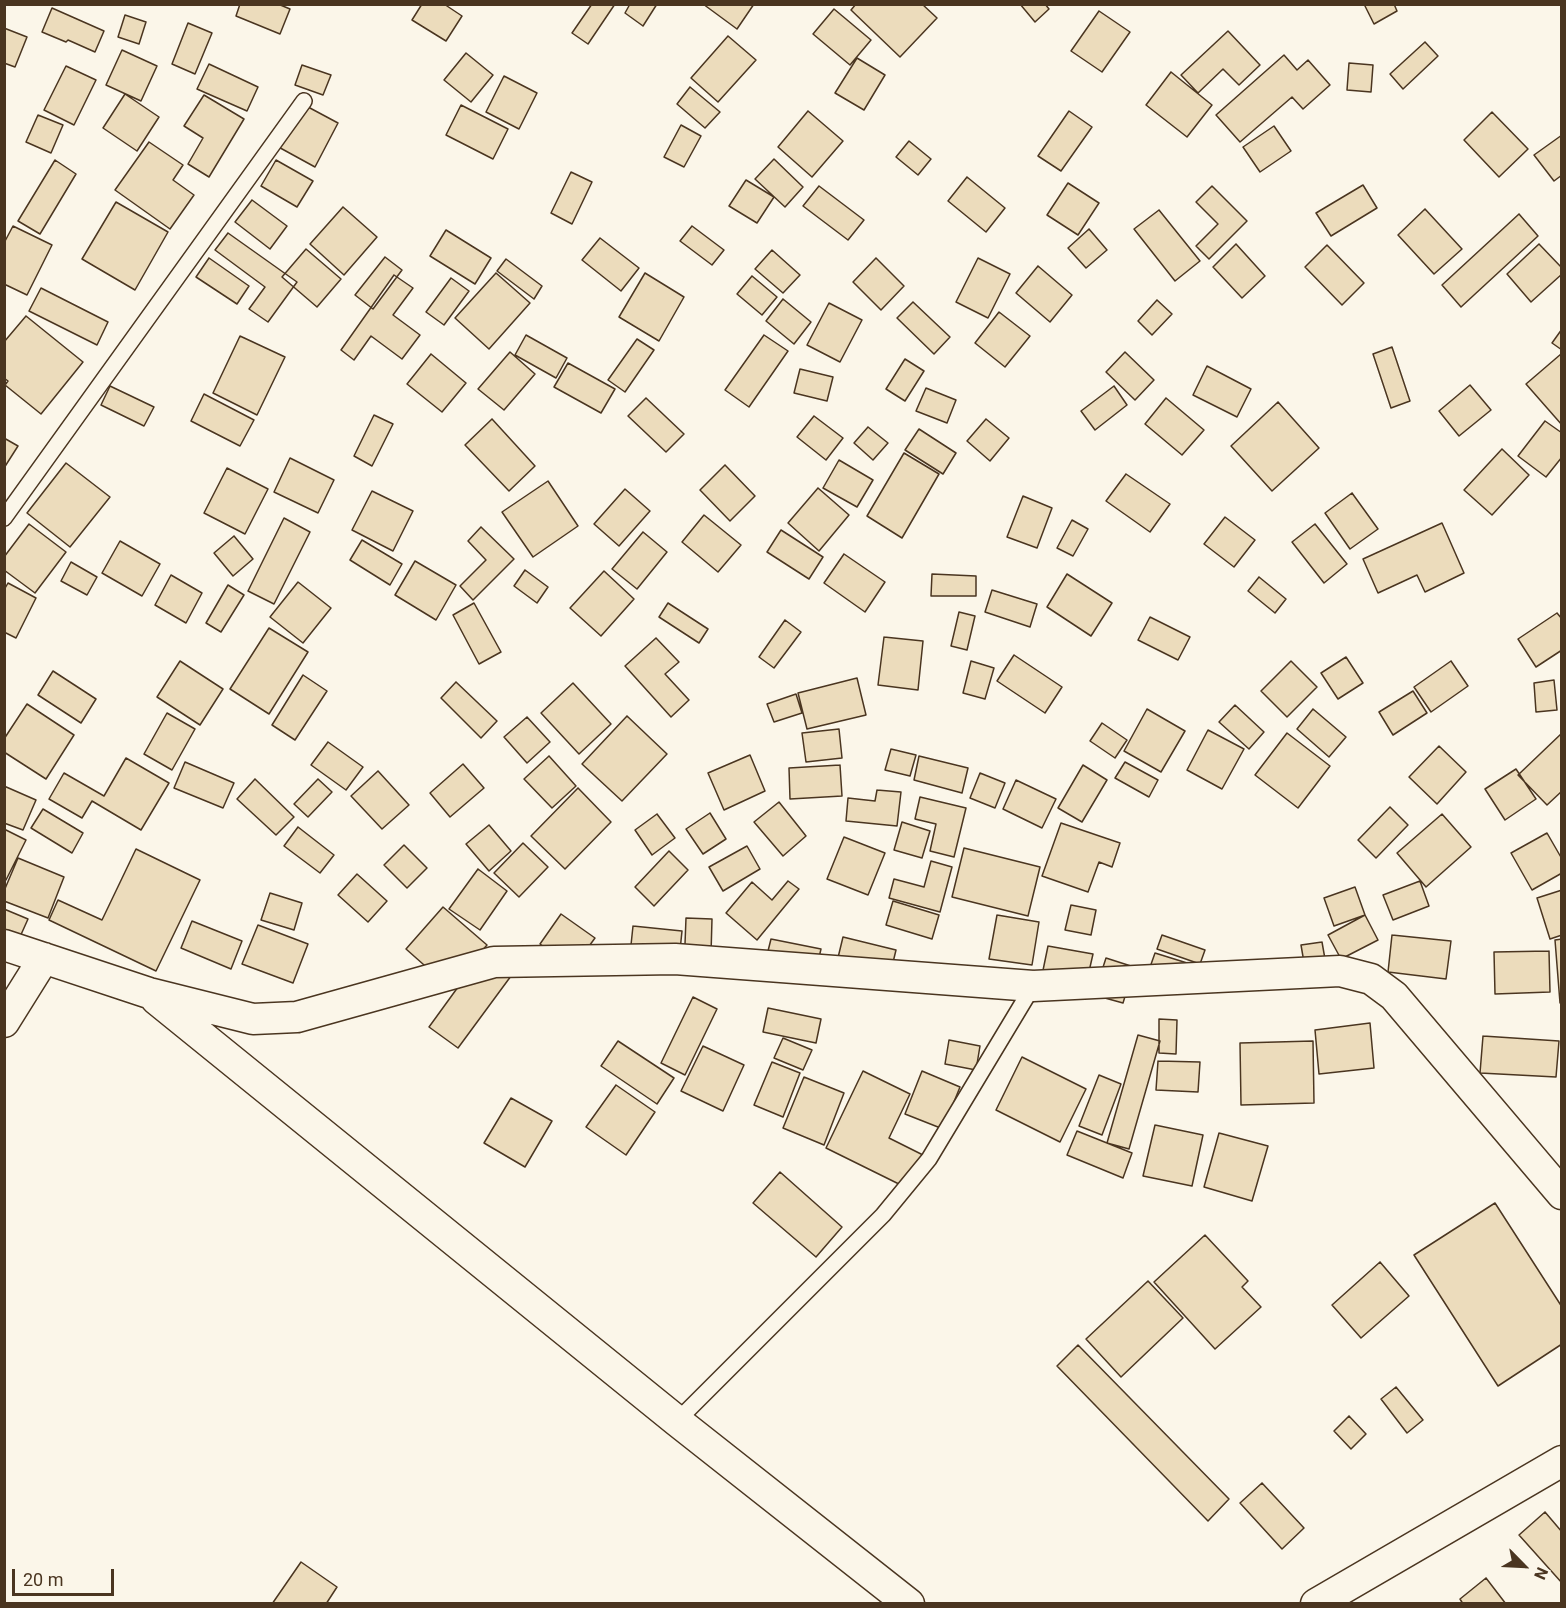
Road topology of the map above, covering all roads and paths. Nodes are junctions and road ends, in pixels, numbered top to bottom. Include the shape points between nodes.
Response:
1 (304, 101) dead end
2 (4, 518) edge
3 (4, 945) edge
4 (44, 958) junction
5 (1033, 986) junction
6 (149, 993) junction
7 (4, 1022) edge
8 (1562, 1194) edge
9 (677, 1421) junction
10 (1562, 1461) edge
11 (909, 1604) edge
12 (1316, 1604) edge

1 - 2 lane
3 - 4 street
4 - 6 street
4 - 7 street
5 - 6 street via 675,959 494,962 297,1017 253,1019
5 - 8 street via 1340,971 1371,979 1394,996
5 - 9 lane via 929,1159 883,1215
6 - 9 street
9 - 11 street
10 - 12 street

